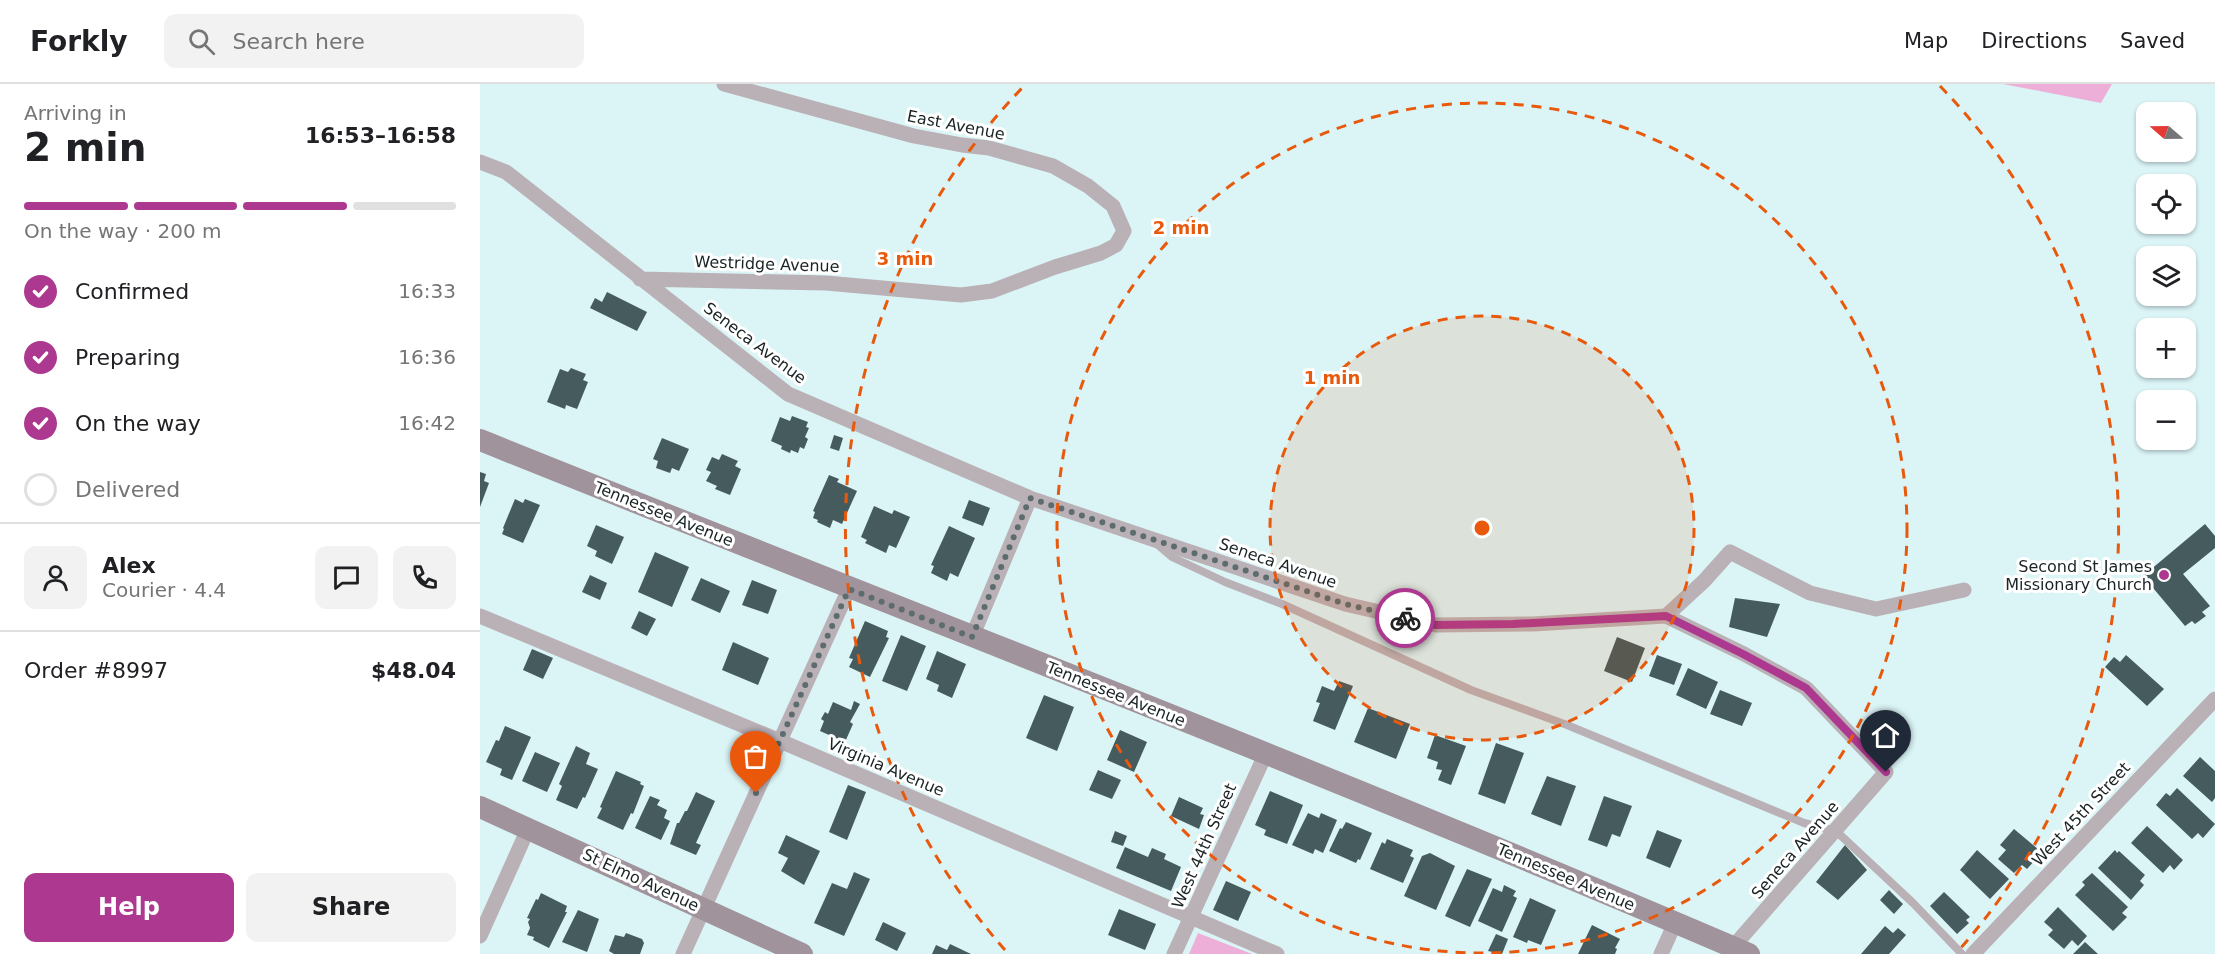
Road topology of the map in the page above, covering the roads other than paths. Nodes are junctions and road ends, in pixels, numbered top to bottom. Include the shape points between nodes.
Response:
1 (724, 84) edge
2 (480, 162) edge
3 (1101, 253) joint
4 (640, 279) junction
5 (480, 440) edge
6 (1030, 498) junction
7 (1149, 538) junction
8 (849, 589) junction
9 (1964, 590) dead end
10 (480, 616) edge
11 (1666, 616) junction
12 (972, 637) junction
13 (2215, 699) edge
14 (779, 741) junction
15 (1266, 753) junction
16 (480, 807) edge
17 (528, 828) junction
18 (1836, 831) junction
19 (703, 909) junction
20 (1192, 917) junction
21 (1675, 923) junction
22 (480, 936) edge
23 (1741, 951) edge
24 (683, 954) edge
25 (802, 954) edge
26 (1174, 954) edge
27 (1277, 954) edge
28 (1661, 954) edge
29 (1962, 954) edge
30 (1973, 954) edge

1 - 3 street, East Avenue via 914,136 989,148 1053,166 1113,206 1124,231 1116,245
2 - 4 street, Seneca Avenue via 506,172
3 - 4 street, Westridge Avenue via 992,291 962,295 826,283
4 - 6 street, Seneca Avenue via 788,394
5 - 8 street, Tennessee Avenue
6 - 7 street, Seneca Avenue
6 - 12 street
7 - 11 street, Seneca Avenue via 1345,604 1436,625
7 - 18 lane via 1172,557 1471,690 1567,725 1804,823
8 - 12 street, Tennessee Avenue
8 - 14 street
9 - 11 street via 1876,609 1810,593 1731,552
10 - 14 street, Virginia Avenue
11 - 18 street, Seneca Avenue via 1806,688 1886,772
12 - 15 street, Tennessee Avenue
13 - 30 street, West 45th Street
14 - 19 street
14 - 20 street, Virginia Avenue
15 - 20 street, West 44th Street
15 - 21 street, Tennessee Avenue
16 - 17 street, St Elmo Avenue
17 - 19 street, St Elmo Avenue
17 - 22 street
18 - 23 street, Seneca Avenue
18 - 29 lane
19 - 24 street
19 - 25 street, St Elmo Avenue
20 - 26 street, West 44th Street
20 - 27 street, Virginia Avenue
21 - 23 street, Tennessee Avenue
21 - 28 street

